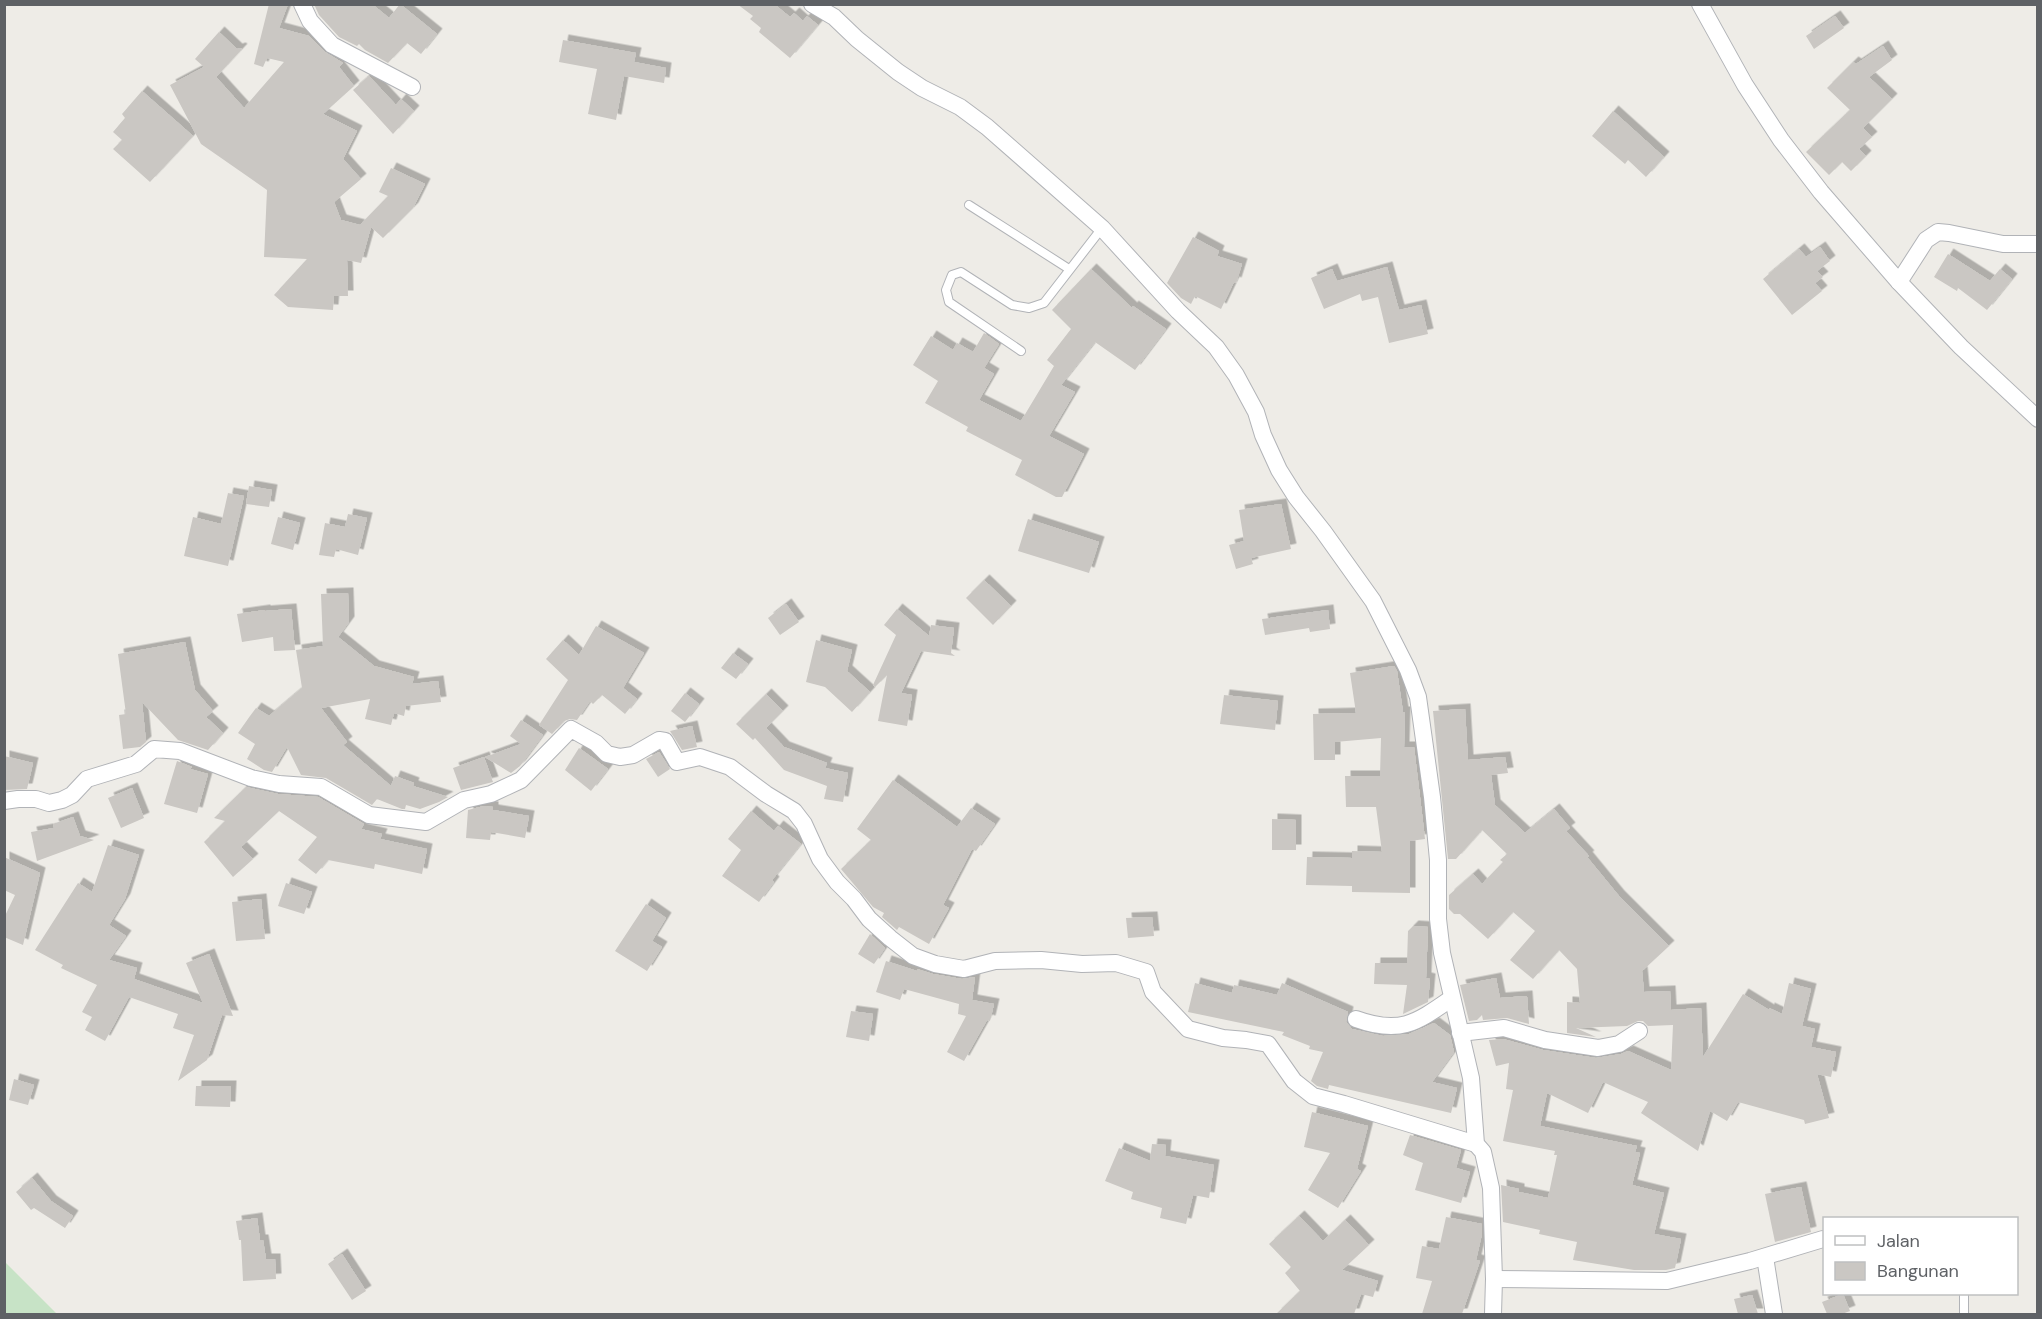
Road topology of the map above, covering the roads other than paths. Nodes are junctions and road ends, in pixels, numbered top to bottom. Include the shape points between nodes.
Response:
1 (302, 4) edge
2 (812, 4) edge
3 (1701, 5) edge
4 (412, 87) dead end
5 (969, 205) dead end
6 (1102, 228) junction
7 (2037, 244) edge
8 (1069, 269) junction
9 (1899, 282) junction
10 (1021, 351) dead end
11 (2037, 419) edge
12 (4, 801) edge
13 (1452, 998) junction
14 (1356, 1019) dead end
15 (1639, 1031) dead end
16 (1460, 1033) junction
17 (1476, 1144) junction
18 (1822, 1239) dead end
19 (1765, 1257) junction
20 (1494, 1279) junction
21 (1964, 1295) edge
22 (1493, 1314) edge
23 (1774, 1314) edge
24 (1964, 1314) edge

1 - 4 street via 310,21 332,45
2 - 6 street via 834,16 904,76 981,122
3 - 9 street via 1781,140
5 - 8 lane
6 - 8 lane
6 - 13 street via 1227,361 1256,412 1279,470 1373,601 1408,670 1418,697 1432,797 1438,919
7 - 9 street via 2003,244 1938,232 1926,240
8 - 10 lane via 1044,303 1029,308 1012,305 961,272 952,275 946,290 949,302
9 - 11 street
12 - 17 street via 62,800 87,779 136,764 154,749 180,751 251,778 321,787 369,815 426,822 464,800 491,794 521,780 571,729 608,754 620,757 665,741 677,762 700,757 730,767 794,811 837,882 869,919 914,956 964,969 995,960 1041,960 1116,963 1146,972 1153,992 1188,1029 1268,1044 1294,1081 1312,1096
13 - 14 street via 1412,1023 1398,1027 1373,1026
13 - 16 street
15 - 16 street via 1619,1044 1598,1048 1545,1040 1504,1028
16 - 17 street via 1471,1078
17 - 20 street via 1483,1152 1491,1188
18 - 19 street
19 - 20 street via 1667,1281
19 - 23 street
20 - 22 street
21 - 24 lane

